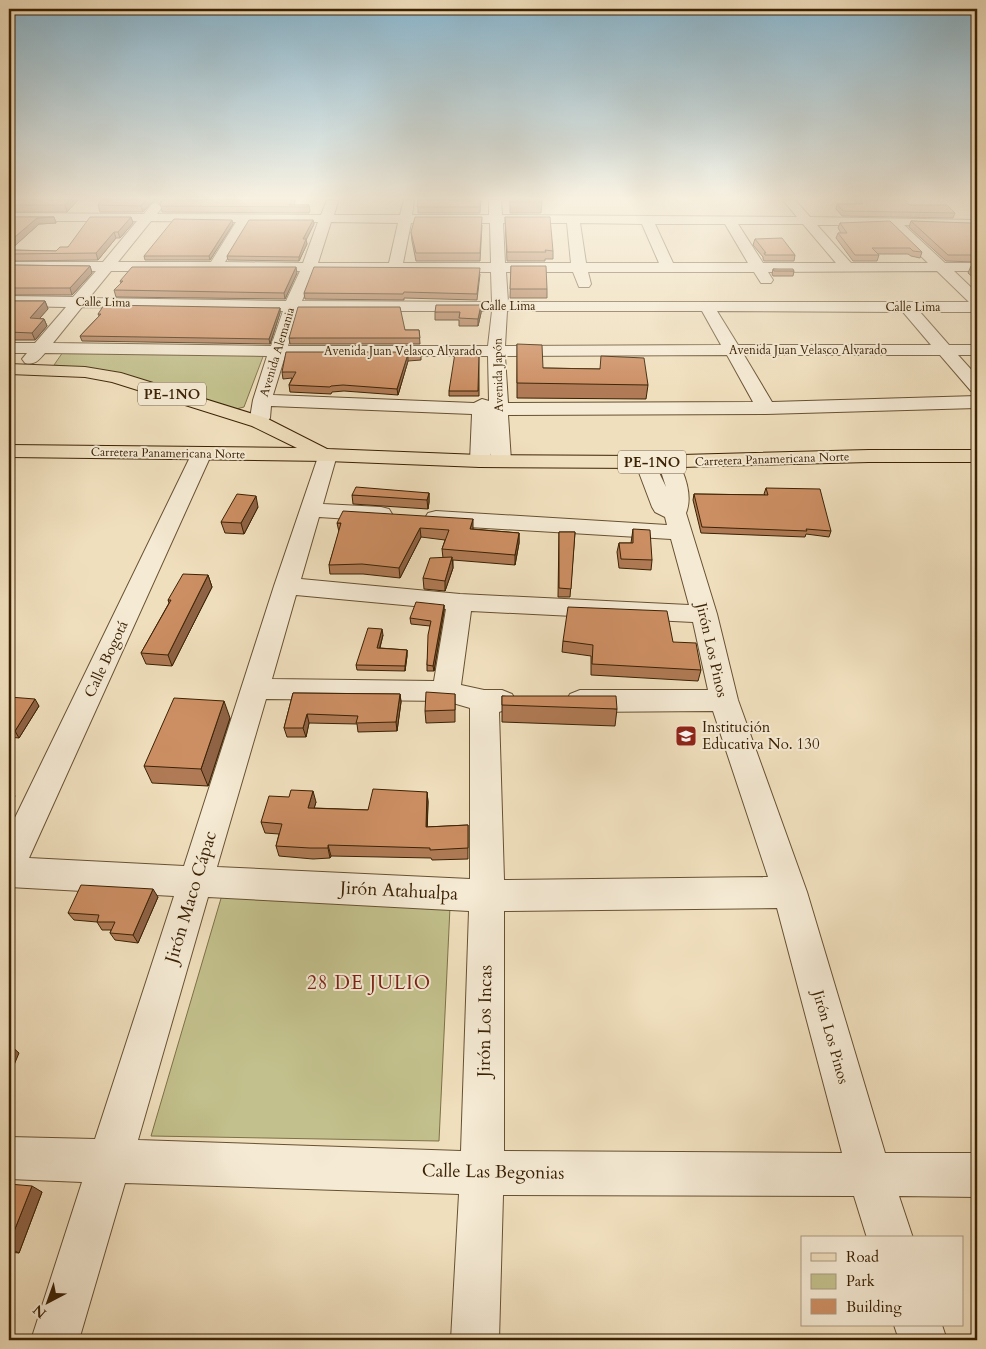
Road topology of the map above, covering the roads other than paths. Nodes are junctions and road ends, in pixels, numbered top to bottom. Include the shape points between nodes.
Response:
1 (218, 263) edge
2 (310, 263) edge
3 (396, 263) edge
4 (489, 263) edge
5 (491, 263) edge
6 (579, 263) edge
7 (666, 263) edge
8 (755, 263) edge
9 (844, 263) edge
10 (935, 263) edge
11 (114, 265) junction
12 (9, 266) edge
13 (216, 266) junction
14 (395, 266) junction
15 (309, 267) junction
16 (579, 267) junction
17 (977, 267) edge
18 (668, 268) junction
19 (758, 268) junction
20 (848, 268) junction
21 (940, 268) junction
22 (492, 269) junction
23 (9, 301) edge
24 (977, 301) edge
25 (85, 302) junction
26 (589, 305) junction
27 (292, 306) junction
28 (493, 306) junction
29 (707, 307) junction
30 (783, 307) junction
31 (906, 307) junction
32 (977, 307) edge
33 (9, 348) edge
34 (47, 349) junction
35 (730, 349) junction
36 (945, 350) junction
37 (977, 350) edge
38 (278, 351) junction
39 (490, 351) junction
40 (24, 369) edge
41 (977, 387) edge
42 (262, 400) junction
43 (977, 402) edge
44 (490, 408) junction
45 (766, 408) junction
46 (259, 422) junction
47 (9, 451) edge
48 (202, 453) junction
49 (327, 455) junction
50 (977, 456) edge
51 (480, 461) junction
52 (501, 461) junction
53 (645, 462) junction
54 (668, 462) junction
55 (310, 510) junction
56 (678, 523) junction
57 (286, 586) junction
58 (460, 602) junction
59 (704, 614) junction
60 (255, 689) junction
61 (446, 691) junction
62 (724, 700) junction
63 (484, 701) junction
64 (524, 701) edge
65 (554, 701) edge
66 (9, 864) edge
67 (9, 872) edge
68 (196, 880) junction
69 (790, 892) junction
70 (488, 896) junction
71 (9, 1158) edge
72 (110, 1162) junction
73 (482, 1173) junction
74 (869, 1173) junction
75 (977, 1175) edge
76 (889, 1236) edge
77 (918, 1326) edge
78 (55, 1340) edge
79 (475, 1340) edge
80 (923, 1340) edge

1 - 13 street
2 - 15 street, Avenida Alemania
3 - 14 street
4 - 22 street
5 - 22 street
6 - 16 street
7 - 18 street
8 - 19 street
9 - 20 street
10 - 21 street
11 - 12 street
11 - 13 street
11 - 25 street
13 - 15 street
14 - 15 street
14 - 22 street
15 - 27 street, Avenida Alemania
16 - 18 street
16 - 22 street
16 - 26 street
17 - 21 street
18 - 19 street
19 - 20 street
19 - 30 street
20 - 21 street
21 - 24 street
22 - 28 street
23 - 25 street, Calle Lima
25 - 27 street, Calle Lima
25 - 34 street
26 - 28 street, Calle Lima
26 - 29 street, Calle Lima
27 - 28 street, Calle Lima
27 - 38 street, Avenida Alemania
28 - 39 street
29 - 30 street, Calle Lima
29 - 35 street
30 - 31 street, Calle Lima
31 - 32 street, Calle Lima
31 - 36 street
33 - 34 street, Avenida Juan Velasco Alvarado
34 - 38 street, Avenida Juan Velasco Alvarado
34 - 40 street
35 - 36 street, Avenida Juan Velasco Alvarado
35 - 39 street, Avenida Juan Velasco Alvarado
35 - 45 street
36 - 37 street, Avenida Juan Velasco Alvarado
36 - 41 street
38 - 39 street, Avenida Juan Velasco Alvarado
38 - 42 street, Avenida Alemania
39 - 44 street
40 - 46 main road, Carretera Panamericana Norte / PE-1NO via 115,377
42 - 44 street
42 - 46 street, Avenida Alemania
43 - 45 street
44 - 45 street
44 - 51 street
44 - 52 street, Avenida Japón
46 - 49 main road, Carretera Panamericana Norte / PE-1NO
47 - 48 main road, Carretera Panamericana Norte / PE-1NO
48 - 49 main road, Carretera Panamericana Norte / PE-1NO
48 - 66 street, Calle Bogotá
49 - 51 main road, Carretera Panamericana Norte / PE-1NO
49 - 55 street, Jirón Maco Cápac
50 - 54 main road, Carretera Panamericana Norte / PE-1NO
51 - 52 main road, Carretera Panamericana Norte / PE-1NO
52 - 53 main road, Carretera Panamericana Norte / PE-1NO
53 - 54 main road, Carretera Panamericana Norte / PE-1NO
53 - 56 street via 663,507
54 - 56 street via 679,497
55 - 56 street
55 - 57 street, Jirón Maco Cápac
56 - 59 street, Jirón Los Pinos
57 - 58 street
57 - 60 street, Jirón Maco Cápac
58 - 59 street
58 - 61 street
59 - 62 street, Jirón Los Pinos
60 - 61 street
60 - 68 street, Jirón Maco Cápac
61 - 63 street
62 - 65 street
62 - 69 street, Jirón Los Pinos
63 - 64 street
63 - 70 street, Jirón Los Incas
67 - 68 street, Jirón Atahualpa
68 - 70 street, Jirón Atahualpa
68 - 72 street, Jirón Maco Cápac
69 - 70 street, Jirón Atahualpa
69 - 74 street, Jirón Los Pinos
70 - 73 street, Jirón Los Incas
71 - 72 street, Calle Las Begonias
72 - 73 street, Calle Las Begonias
72 - 78 street, Jirón Maco Cápac
73 - 74 street, Calle Las Begonias
73 - 79 street, Jirón Los Incas
74 - 75 street, Calle Las Begonias
74 - 76 street, Jirón Los Pinos
77 - 80 street

